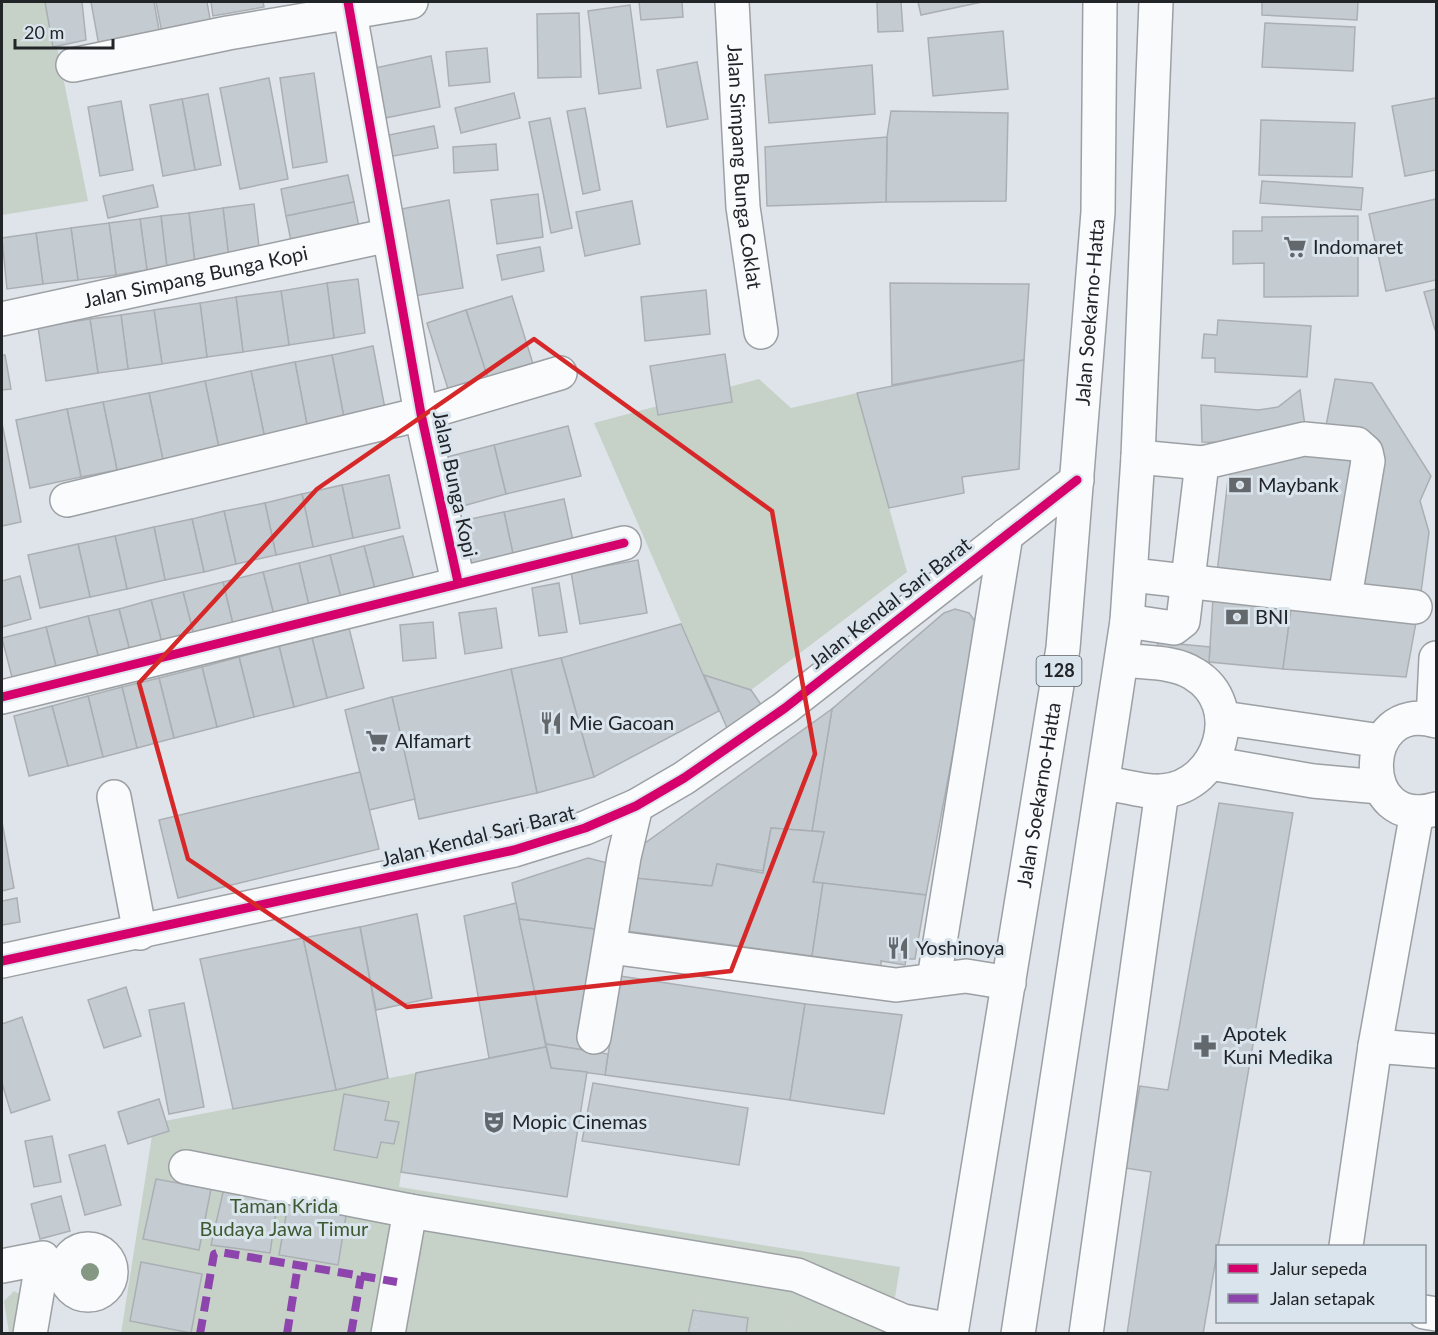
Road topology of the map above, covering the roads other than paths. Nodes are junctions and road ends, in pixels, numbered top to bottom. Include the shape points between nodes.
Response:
1 (411, 2) edge
2 (732, 2) edge
3 (1100, 2) edge
4 (1156, 2) edge
5 (349, 7) edge
6 (72, 65) dead end
7 (389, 235) junction
8 (2, 319) edge
9 (761, 332) dead end
10 (560, 373) dead end
11 (421, 414) junction
12 (1138, 457) junction
13 (1202, 463) junction
14 (1077, 480) junction
15 (67, 500) dead end
16 (1006, 535) junction
17 (624, 543) dead end
18 (1132, 575) junction
19 (1187, 579) junction
20 (458, 582) junction
21 (1345, 597) junction
22 (1416, 607) dead end
23 (1127, 621) junction
24 (1437, 658) edge
25 (1122, 660) junction
26 (2, 697) edge
27 (1223, 718) junction
28 (1435, 720) edge
29 (1381, 741) junction
30 (1209, 763) junction
31 (1104, 783) junction
32 (1380, 787) junction
33 (1162, 791) junction
34 (114, 797) dead end
35 (636, 806) junction
36 (1427, 810) edge
37 (140, 933) junction
38 (610, 947) junction
39 (2, 961) edge
40 (934, 979) junction
41 (1009, 983) junction
42 (594, 1037) dead end
43 (1375, 1046) junction
44 (1437, 1051) edge
45 (186, 1167) dead end
46 (410, 1211) junction
47 (1346, 1245) edge
48 (43, 1258) junction
49 (2, 1266) edge
50 (32, 1319) edge
51 (959, 1332) edge
52 (388, 1334) edge
53 (1018, 1334) edge
54 (1086, 1334) edge

1 - 5 street
2 - 9 street, Jalan Simpang Bunga Coklat via 743,207
3 - 14 street, Jalan Soekarno-Hatta / 128 via 1098,212
4 - 12 street
5 - 6 street
5 - 7 street, Jalan Bunga Kopi
7 - 8 street, Jalan Simpang Bunga Kopi
7 - 11 street, Jalan Bunga Kopi
10 - 11 street
11 - 15 street
11 - 20 street, Jalan Bunga Kopi
12 - 13 street
12 - 18 street
13 - 19 street
13 - 21 street via 1304,439 1357,444 1366,452 1368,461
14 - 16 street, Jalan Kendal Sari Barat
14 - 41 street, Jalan Soekarno-Hatta / 128 via 1063,648
16 - 35 street, Jalan Kendal Sari Barat via 785,708
16 - 40 street
17 - 20 street
18 - 19 street
18 - 23 street
19 - 21 street
19 - 23 street via 1180,626
20 - 26 street, Jalan Bunga Kopi
21 - 22 street
23 - 25 street
24 - 28 street
25 - 27 street via 1176,666 1194,674 1213,693
25 - 31 street
27 - 29 street
27 - 30 street via 1220,742
28 - 29 street via 1407,720
29 - 32 street via 1375,766
30 - 32 street via 1313,781
30 - 33 street via 1188,782
31 - 33 street
31 - 53 street
32 - 36 street via 1395,804
33 - 54 street
34 - 37 street
35 - 37 street, Jalan Kendal Sari Barat via 585,828 514,850
35 - 38 street
36 - 43 street
37 - 39 street, Jalan Kendal Sari Barat
38 - 40 street via 896,985
38 - 42 street
40 - 41 street via 966,976
41 - 51 street, Jalan Soekarno-Hatta / 128
43 - 44 street
43 - 47 street
45 - 46 street
46 - 51 street via 797,1275 903,1321
46 - 52 street
48 - 49 street
48 - 50 street
48 - 50 street via 82,1249 70,1258 64,1272 70,1287 82,1295

